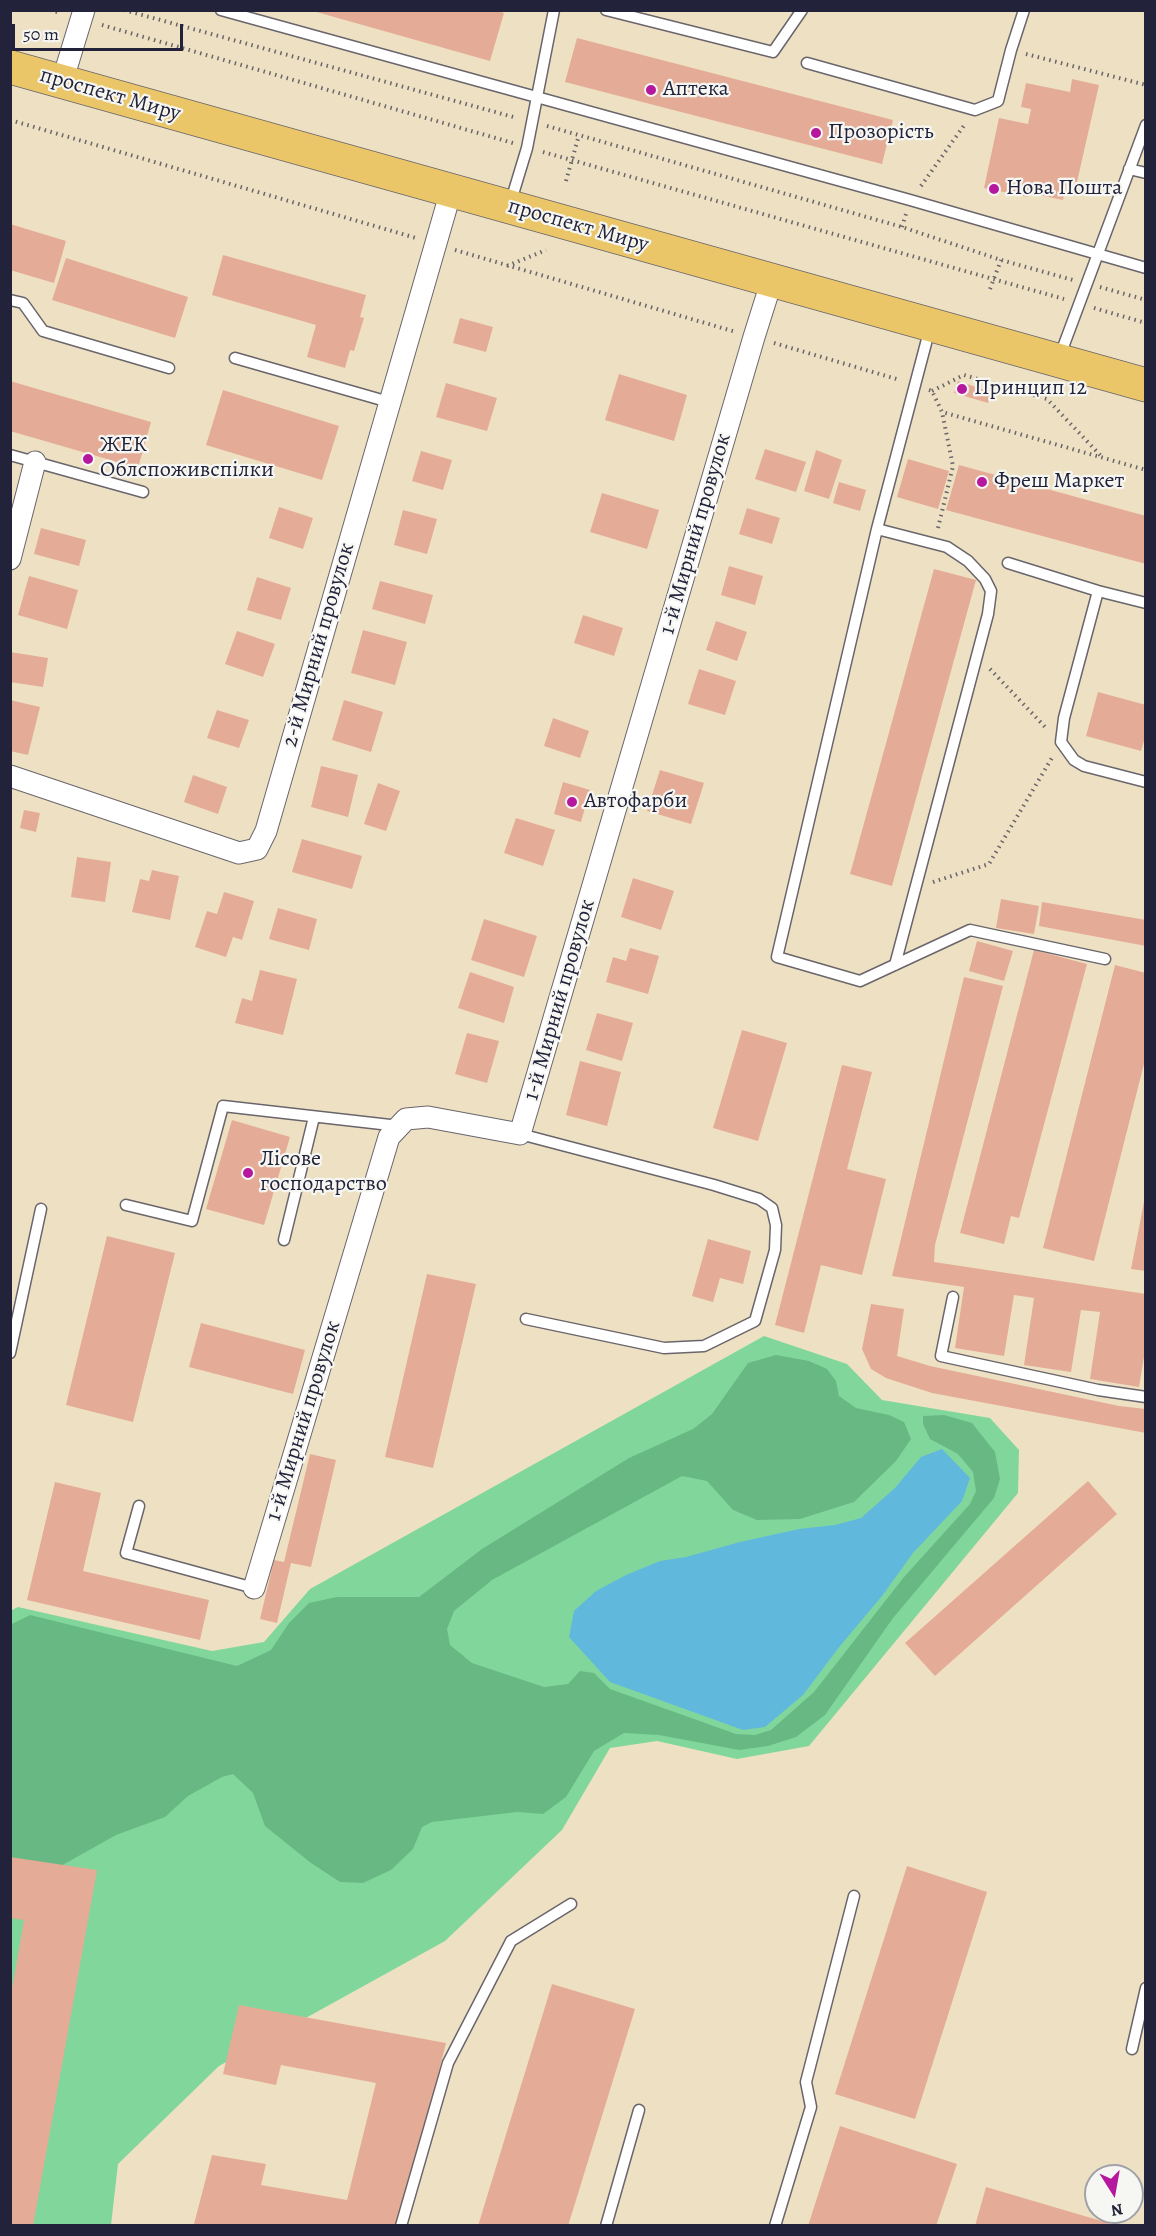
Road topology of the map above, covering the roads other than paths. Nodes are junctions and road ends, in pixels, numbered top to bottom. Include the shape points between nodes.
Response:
1 (221, 10) edge
2 (554, 10) edge
3 (606, 10) edge
4 (802, 10) edge
5 (1023, 10) edge
6 (82, 15) edge
7 (807, 63) dead end
8 (10, 68) edge
9 (62, 82) junction
10 (537, 97) junction
11 (1146, 124) edge
12 (1129, 169) junction
13 (1146, 173) edge
14 (450, 190) junction
15 (510, 207) junction
16 (1096, 255) junction
17 (1146, 268) edge
18 (772, 280) junction
19 (10, 300) edge
20 (931, 325) junction
21 (235, 358) dead end
22 (1058, 360) junction
23 (169, 368) dead end
24 (1146, 385) edge
25 (389, 402) junction
26 (10, 455) edge
27 (35, 462) junction
28 (143, 492) dead end
29 (877, 529) junction
30 (10, 559) edge
31 (1008, 563) dead end
32 (1098, 591) junction
33 (1146, 603) edge
34 (10, 776) edge
35 (1146, 782) edge
36 (1105, 959) dead end
37 (895, 965) junction
38 (314, 1117) junction
39 (399, 1126) junction
40 (520, 1134) junction
41 (126, 1205) dead end
42 (42, 1209) dead end
43 (284, 1240) dead end
44 (953, 1297) dead end
45 (526, 1319) dead end
46 (10, 1353) edge
47 (1146, 1397) edge
48 (139, 1506) dead end
49 (254, 1588) joint
50 (854, 1896) dead end
51 (571, 1904) dead end
52 (1146, 1988) edge
53 (1132, 2049) dead end
54 (639, 2110) dead end
55 (401, 2226) edge
56 (606, 2226) edge
57 (774, 2226) edge

1 - 10 lane
2 - 10 lane
3 - 4 lane via 773,52
5 - 7 lane via 998,100 975,110
6 - 9 street
8 - 9 main road, проспект Миру
9 - 14 main road, проспект Миру
10 - 15 lane
10 - 16 lane
11 - 12 lane
12 - 13 lane
12 - 16 lane
14 - 15 main road, проспект Миру
14 - 25 street, 2-й Мирний провулок
15 - 18 main road, проспект Миру
16 - 17 lane
16 - 22 lane
18 - 20 main road, проспект Миру
18 - 40 street, 1-й Мирний провулок
19 - 23 lane via 23,303 43,331
20 - 22 main road, проспект Миру
20 - 29 lane
21 - 25 lane
22 - 24 main road, проспект Миру
25 - 34 street, 2-й Мирний провулок via 266,831 257,849 239,853
26 - 27 lane
27 - 28 lane
27 - 30 street
29 - 37 lane via 946,547 969,561 991,591
29 - 37 lane via 777,957 860,981
31 - 32 lane
32 - 33 lane
32 - 35 lane via 1061,742 1074,760 1084,766
36 - 37 lane via 970,930
38 - 39 lane
38 - 41 lane via 223,1106 192,1221
38 - 43 lane
39 - 40 street via 406,1119 428,1117
39 - 49 street, 1-й Мирний провулок via 389,1137
40 - 45 lane via 759,1199 772,1208 776,1225 775,1250 754,1321 704,1346 664,1348
42 - 46 lane
44 - 47 lane via 941,1356
48 - 49 lane via 126,1553
50 - 57 lane via 806,2082 811,2107
51 - 55 lane via 511,1941 447,2063
52 - 53 lane
54 - 56 lane

